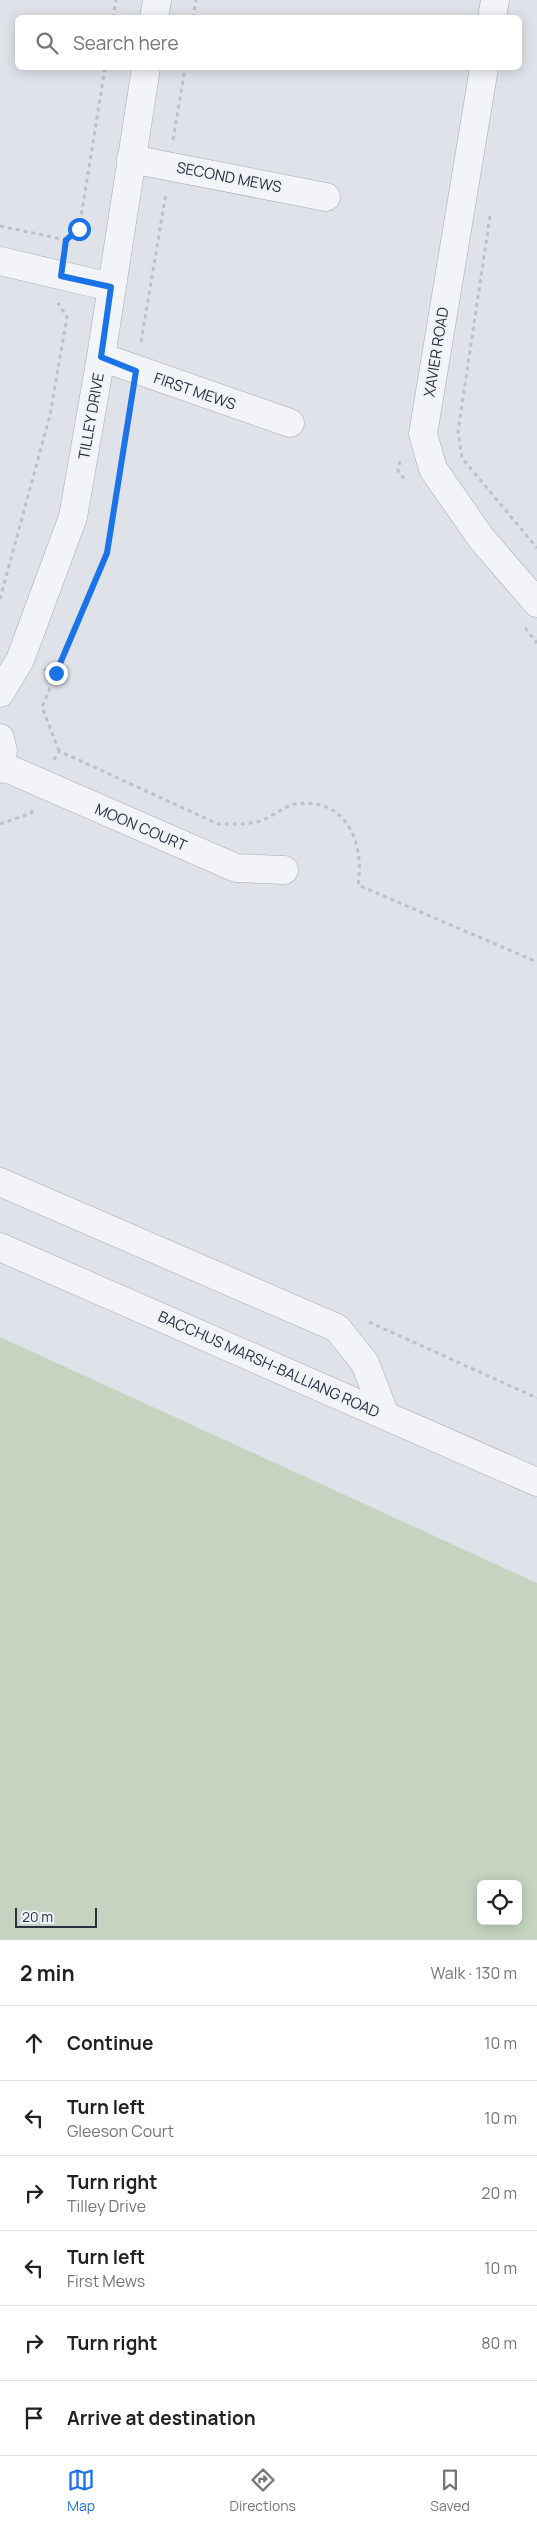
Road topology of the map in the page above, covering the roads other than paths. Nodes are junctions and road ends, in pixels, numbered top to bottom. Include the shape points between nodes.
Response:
1 (156, 0) edge
2 (495, 0) edge
3 (154, 15) edge
4 (492, 15) edge
5 (146, 70) edge
6 (484, 70) edge
7 (131, 159) junction
8 (326, 197) dead end
9 (0, 261) edge
10 (111, 287) junction
11 (101, 357) junction
12 (290, 423) dead end
13 (537, 603) edge
14 (0, 693) edge
15 (0, 738) edge
16 (1, 768) edge
17 (284, 870) dead end
18 (0, 1182) edge
19 (0, 1246) edge
20 (384, 1415) junction
21 (537, 1482) edge

1 - 3 street
2 - 4 street
5 - 7 street, TILLEY DRIVE
6 - 13 street, XAVIER ROAD via 423,434 433,469 481,538
7 - 8 street, SECOND MEWS
7 - 10 street, TILLEY DRIVE
9 - 10 street
10 - 11 street, TILLEY DRIVE
11 - 12 street, FIRST MEWS
11 - 14 street, TILLEY DRIVE via 73,517 20,660
15 - 16 street via 4,751
16 - 17 street, MOON COURT via 236,868
18 - 20 street via 337,1328 365,1364
19 - 20 street, BACCHUS MARSH-BALLIANG ROAD
20 - 21 street, BACCHUS MARSH-BALLIANG ROAD

